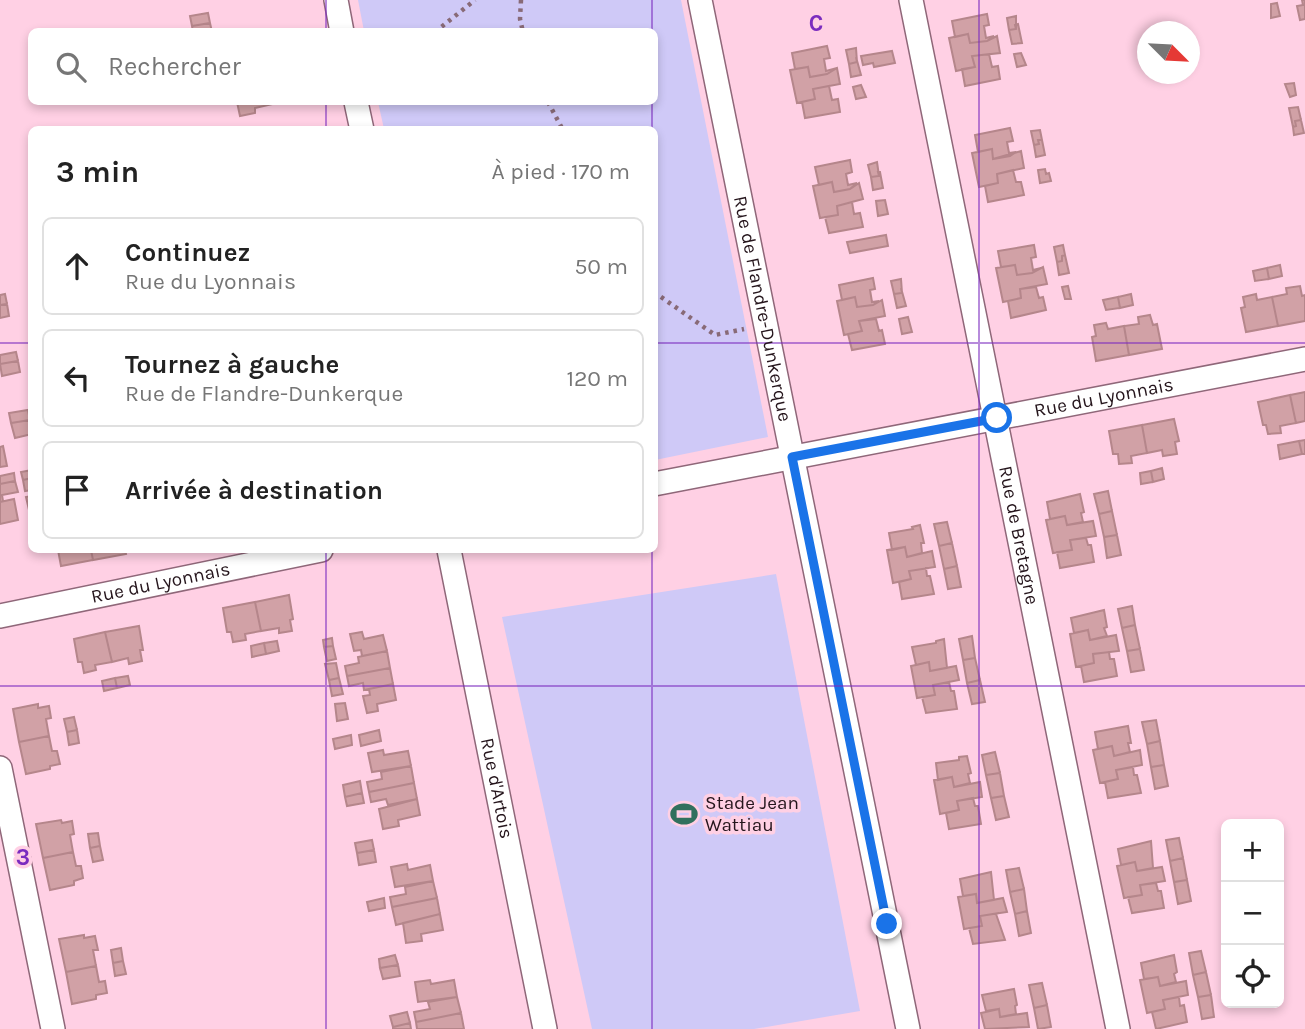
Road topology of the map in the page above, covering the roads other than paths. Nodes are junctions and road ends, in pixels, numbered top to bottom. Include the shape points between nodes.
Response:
1 (336, 0) edge
2 (700, 0) edge
3 (911, 0) edge
4 (341, 28) edge
5 (357, 105) edge
6 (361, 126) edge
7 (1305, 359) edge
8 (997, 418) junction
9 (792, 457) junction
10 (658, 483) edge
11 (306, 553) edge
12 (450, 553) edge
13 (0, 616) edge
14 (0, 768) edge
15 (53, 1029) edge
16 (545, 1029) edge
17 (908, 1029) edge
18 (1118, 1029) edge

1 - 4 street
2 - 9 street, Rue de Flandre-Dunkerque
3 - 8 street, Rue de Bretagne
5 - 6 street
7 - 8 street, Rue du Lyonnais
8 - 9 street, Rue du Lyonnais
8 - 18 street, Rue de Bretagne
9 - 10 street, Rue du Lyonnais
9 - 17 street, Rue de Flandre-Dunkerque
11 - 13 street, Rue du Lyonnais
12 - 16 street, Rue d'Artois
14 - 15 street

